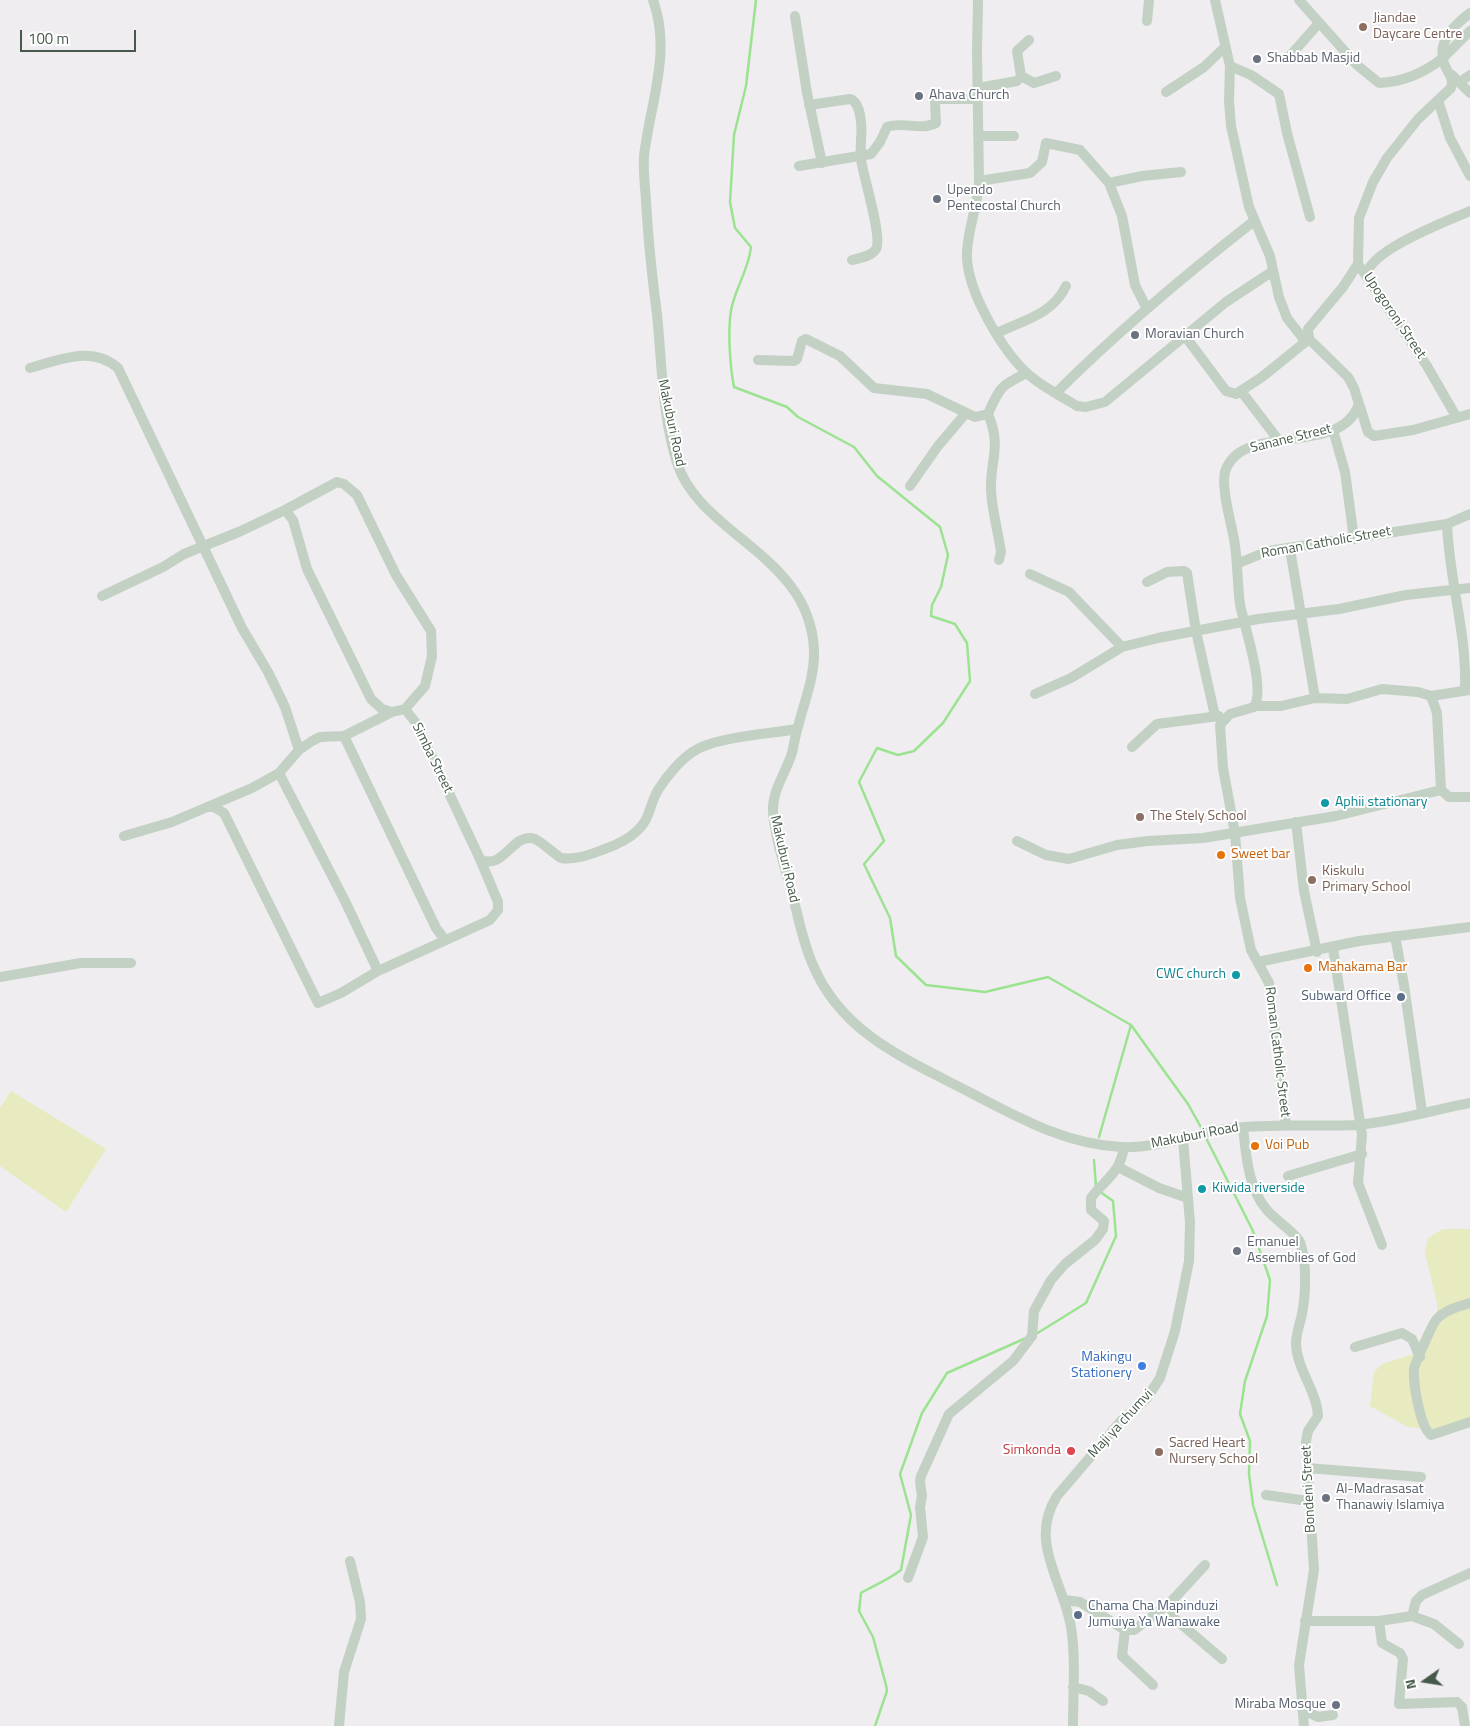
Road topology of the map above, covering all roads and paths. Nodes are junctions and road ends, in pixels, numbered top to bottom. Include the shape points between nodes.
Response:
1 (653, 0) edge
2 (978, 0) edge
3 (1149, 0) edge
4 (1215, 0) edge
5 (1299, 0) edge
6 (1470, 13) edge
7 (795, 16) dead end
8 (1147, 22) dead end
9 (1319, 23) junction
10 (1470, 31) edge
11 (1029, 40) dead end
12 (1225, 48) junction
13 (1289, 57) dead end
14 (1443, 58) junction
15 (1230, 66) junction
16 (1452, 75) junction
17 (1470, 75) edge
18 (1020, 76) junction
19 (1056, 76) dead end
20 (1460, 82) junction
21 (1166, 92) dead end
22 (978, 93) junction
23 (1470, 93) edge
24 (1438, 100) junction
25 (809, 105) junction
26 (979, 136) junction
27 (1014, 136) dead end
28 (860, 158) junction
29 (822, 163) junction
30 (800, 166) dead end
31 (1181, 172) dead end
32 (1470, 176) edge
33 (979, 180) junction
34 (1109, 183) junction
35 (1470, 211) edge
36 (1310, 217) dead end
37 (1254, 222) junction
38 (852, 260) dead end
39 (1358, 264) junction
40 (1273, 271) junction
41 (1366, 275) junction
42 (1066, 286) dead end
43 (1147, 309) junction
44 (997, 333) junction
45 (1185, 336) junction
46 (1307, 340) junction
47 (758, 360) dead end
48 (30, 368) dead end
49 (1027, 373) junction
50 (1241, 391) junction
51 (1056, 392) junction
52 (1359, 404) junction
53 (966, 413) junction
54 (988, 414) junction
55 (1470, 414) edge
56 (1457, 418) junction
57 (1333, 430) junction
58 (1280, 442) junction
59 (910, 486) dead end
60 (285, 510) junction
61 (1470, 514) edge
62 (1447, 524) junction
63 (1354, 539) junction
64 (202, 547) junction
65 (1290, 549) junction
66 (999, 560) dead end
67 (1239, 563) junction
68 (1030, 574) dead end
69 (1147, 582) dead end
70 (1470, 588) edge
71 (1454, 590) junction
72 (102, 596) dead end
73 (1300, 614) junction
74 (1245, 621) junction
75 (1196, 632) junction
76 (1122, 647) junction
77 (1468, 690) edge
78 (1035, 694) dead end
79 (1431, 696) junction
80 (1315, 698) junction
81 (1256, 706) junction
82 (405, 709) junction
83 (392, 712) junction
84 (1230, 714) junction
85 (1215, 716) junction
86 (797, 729) junction
87 (344, 736) junction
88 (1132, 747) dead end
89 (299, 750) junction
90 (279, 772) junction
91 (1441, 790) junction
92 (1470, 797) edge
93 (207, 807) junction
94 (1296, 822) junction
95 (1235, 833) junction
96 (124, 836) dead end
97 (1017, 840) dead end
98 (480, 859) junction
99 (1470, 927) edge
100 (1395, 936) junction
101 (444, 940) junction
102 (1333, 948) junction
103 (1317, 952) junction
104 (1258, 962) junction
105 (131, 963) dead end
106 (378, 971) junction
107 (0, 976) edge
108 (1470, 1103) edge
109 (1422, 1112) junction
110 (1286, 1124) junction
111 (1359, 1125) junction
112 (1243, 1127) junction
113 (1183, 1139) junction
114 (1124, 1147) junction
115 (1362, 1154) junction
116 (1118, 1167) junction
117 (1288, 1176) dead end
118 (1188, 1198) junction
119 (1382, 1245) dead end
120 (1470, 1303) edge
121 (1355, 1347) dead end
122 (1420, 1357) junction
123 (1470, 1422) edge
124 (1307, 1468) junction
125 (1421, 1476) dead end
126 (1266, 1496) dead end
127 (1308, 1501) junction
128 (350, 1561) dead end
129 (1205, 1565) dead end
130 (1470, 1573) edge
131 (908, 1578) dead end
132 (1064, 1600) junction
133 (1170, 1603) junction
134 (1412, 1616) junction
135 (1305, 1621) junction
136 (1379, 1621) junction
137 (1125, 1630) junction
138 (1459, 1644) dead end
139 (1222, 1659) dead end
140 (1153, 1685) dead end
141 (1073, 1687) junction
142 (1103, 1701) dead end
143 (1302, 1709) junction
144 (1333, 1715) dead end
145 (339, 1726) edge
146 (1073, 1726) edge
147 (1304, 1726) edge
148 (1465, 1726) edge

1 - 86 street, Makuburi Road via 662,39 644,160 662,388 676,461 693,493 758,550 798,598 814,649 811,681
2 - 22 street
3 - 8 street
4 - 12 street
5 - 9 street
6 - 14 street via 1445,38 1441,47
7 - 25 street
9 - 13 street
9 - 14 street via 1357,65 1379,83 1398,82 1419,74
10 - 14 street
11 - 18 street via 1017,51
12 - 15 street
12 - 21 street via 1204,67
14 - 16 street
15 - 36 street via 1251,74 1279,94
15 - 37 street via 1231,126
16 - 20 street
16 - 24 street via 1451,88
17 - 20 street
18 - 19 street via 1034,83
18 - 22 street via 1017,82
20 - 23 street
22 - 26 street
22 - 28 street via 935,101 934,124 886,128 875,151
24 - 32 street via 1450,138
24 - 39 street via 1398,142 1373,182 1358,225
25 - 28 street via 855,101 862,133
25 - 29 street
26 - 27 street
26 - 33 street
28 - 29 street
28 - 38 street via 878,243 871,253
29 - 30 street
31 - 34 street
33 - 34 street via 1030,173 1042,162 1046,143 1080,150
33 - 44 street via 968,242 968,267 976,297
34 - 43 street via 1122,216 1135,285
35 - 41 street via 1390,250 1368,266
37 - 40 street via 1266,245
37 - 43 street via 1189,271
39 - 41 street, Upogoroni Street
39 - 46 street, Upogoroni Street via 1343,287 1309,325
40 - 45 street via 1226,302
40 - 46 street via 1287,318
41 - 56 street, Upogoroni Street via 1427,366
42 - 44 street via 1050,308
43 - 51 street
44 - 49 street
45 - 50 street via 1226,391 1236,394
45 - 51 street via 1105,402 1077,406
46 - 50 street
46 - 52 street via 1348,377
47 - 53 street via 794,362 802,341 806,339 840,356 874,388 927,394
48 - 64 street via 89,355 100,356 118,368
49 - 51 street
49 - 54 street via 997,392
50 - 58 street
52 - 56 street via 1368,432 1378,437
52 - 57 street, Sanane Street via 1350,420
53 - 54 street via 975,417
53 - 59 street
54 - 66 street via 996,445 991,488 1001,552
55 - 56 street
57 - 58 street, Sanane Street
57 - 63 street via 1345,472
58 - 67 street, Sanane Street via 1252,446 1236,454 1225,474 1226,497
60 - 64 street
60 - 82 street via 338,482 357,495 396,576 431,631 432,656 425,686
60 - 83 street via 293,520 307,569 371,699 382,709
61 - 62 street, Roman Catholic Street
62 - 63 street, Roman Catholic Street
62 - 71 street
63 - 65 street, Roman Catholic Street
64 - 72 street
64 - 89 street via 285,707
65 - 67 street, Roman Catholic Street via 1268,551
65 - 73 street
67 - 74 street via 1238,589
68 - 76 street via 1069,592
69 - 75 street via 1166,572 1186,572
70 - 71 street
71 - 73 street
71 - 77 street
73 - 74 street
73 - 80 street
74 - 75 street
74 - 81 street via 1257,679
75 - 76 street via 1176,633
75 - 85 street
76 - 78 street via 1071,678
77 - 79 street
79 - 80 street via 1382,689 1347,699
79 - 91 street via 1437,713
80 - 81 street via 1281,706
81 - 84 street
82 - 83 street, Simba Street
82 - 98 street, Simba Street via 416,723
83 - 87 street, Simba Street
84 - 85 street
84 - 95 street, Roman Catholic Street via 1220,726 1223,768
85 - 88 street via 1156,724
86 - 98 street via 704,745 690,753 662,784 638,830 594,854 561,858 538,840 530,838 522,839 495,861
86 - 114 street, Makuburi Road via 772,808 806,947 814,970 843,1015 867,1036 937,1076 1050,1133 1091,1144
87 - 89 street, Simba Street via 320,737
87 - 101 street
89 - 90 street, Simba Street
90 - 93 street, Simba Street via 252,788
90 - 106 street
91 - 92 street via 1449,797
91 - 94 street via 1363,810
93 - 96 street, Simba Street via 172,822
93 - 106 street via 214,806 224,813 318,1003
94 - 95 street
94 - 103 street via 1304,891
95 - 97 street via 1117,845 1069,859 1046,856
95 - 104 street, Roman Catholic Street via 1240,898 1251,950
98 - 101 street, Simba Street via 498,902 498,910 490,920
99 - 100 street
100 - 102 street
100 - 109 street
101 - 106 street
102 - 103 street
102 - 111 street
103 - 104 street
104 - 110 street, Roman Catholic Street via 1269,983 1274,1008
105 - 107 street via 81,963
108 - 109 street, Makuburi Road
109 - 111 street, Makuburi Road
110 - 111 street, Makuburi Road
110 - 112 street, Makuburi Road
111 - 115 street
112 - 113 street, Makuburi Road
112 - 124 street, Bondeni Street via 1247,1161 1256,1193 1266,1209 1299,1239 1301,1248 1304,1292 1297,1350 1318,1409 1318,1416 1306,1435
113 - 114 street, Makuburi Road
113 - 118 street, Maji ya chumvi
114 - 116 street
115 - 117 street
115 - 119 street via 1358,1183
116 - 118 street
116 - 131 street via 1091,1198 1091,1210 1104,1221 1103,1229 1051,1280 1034,1311 1029,1341 1009,1365 954,1409 945,1421 921,1476 923,1537
118 - 132 street, Maji ya chumvi via 1189,1261 1175,1331 1157,1384 1057,1496 1046,1517 1046,1548
120 - 122 street via 1446,1312 1436,1320
121 - 122 street via 1402,1333 1412,1339
122 - 123 street via 1414,1380 1428,1433 1440,1434
124 - 125 street
124 - 127 street, Bondeni Street
126 - 127 street
127 - 135 street, Bondeni Street via 1314,1570
128 - 145 street via 361,1619 344,1672
129 - 133 street
130 - 134 street via 1422,1595 1416,1601
132 - 137 street via 1080,1602
132 - 141 street, Maji ya chumvi via 1072,1640
133 - 137 street via 1134,1630
133 - 139 street via 1174,1618
134 - 136 street
134 - 138 street via 1434,1624
135 - 136 street
135 - 143 street, Bondeni Street via 1299,1665
136 - 148 street via 1382,1643 1400,1653 1403,1659 1400,1704 1457,1702 1462,1707
137 - 140 street via 1122,1656
141 - 142 street via 1089,1691
141 - 146 street, Maji ya chumvi
143 - 144 street via 1318,1717
143 - 147 street, Bondeni Street

